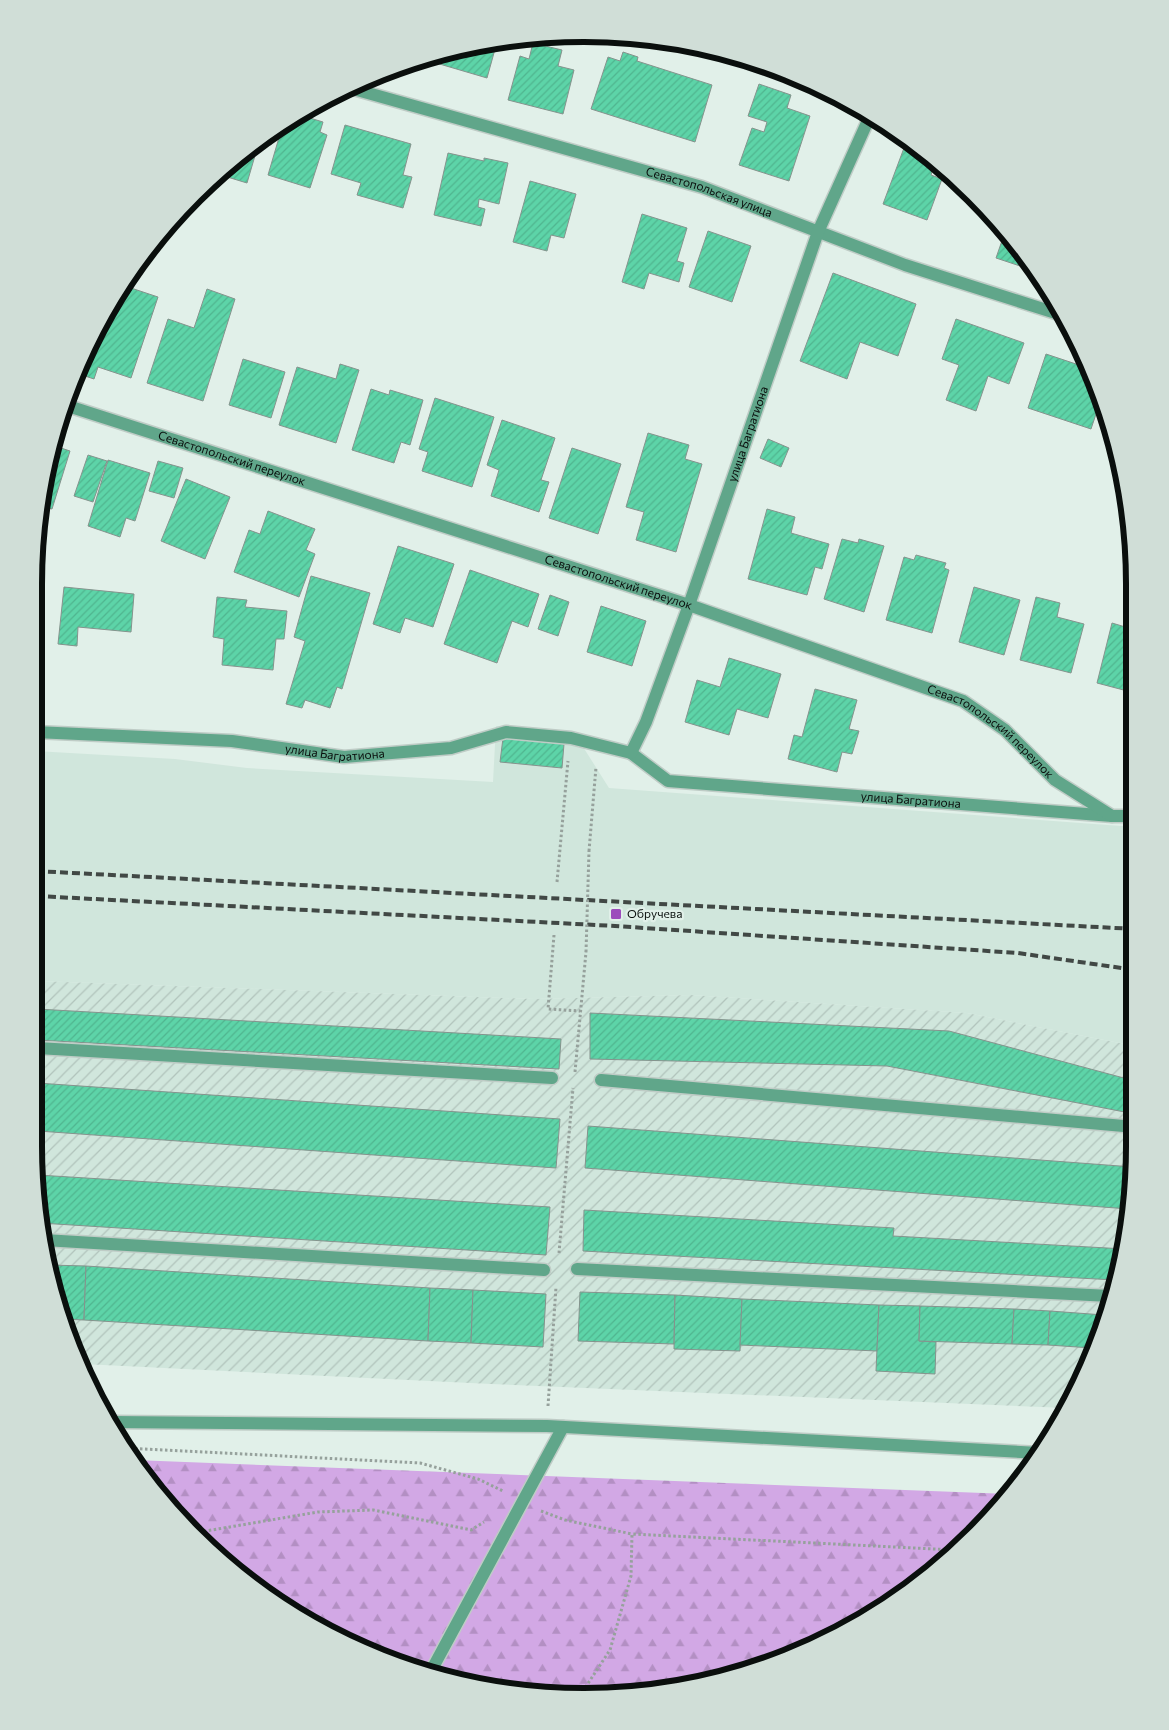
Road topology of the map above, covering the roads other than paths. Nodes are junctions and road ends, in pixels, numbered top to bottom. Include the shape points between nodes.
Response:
1 (361, 91) edge
2 (867, 122) edge
3 (818, 232) junction
4 (1053, 312) edge
5 (72, 407) edge
6 (689, 605) junction
7 (42, 732) edge
8 (631, 753) junction
9 (1112, 816) junction
10 (1126, 816) edge
11 (42, 1048) edge
12 (552, 1078) dead end
13 (601, 1080) dead end
14 (1126, 1126) edge
15 (51, 1240) edge
16 (577, 1269) dead end
17 (544, 1270) dead end
18 (1105, 1296) edge
19 (119, 1422) edge
20 (563, 1427) junction
21 (1031, 1453) edge
22 (434, 1666) edge

1 - 3 street, Севастопольская улица via 702,188
2 - 3 street, улица Багратиона
3 - 4 street, Севастопольская улица via 905,266
3 - 6 street, улица Багратиона
5 - 6 street, Севастопольский переулок
6 - 8 street, улица Багратиона via 646,722
6 - 9 street, Севастопольский переулок via 963,701 1005,730 1055,780
7 - 8 street, улица Багратиона via 232,741 344,756 451,748 506,732 570,738
8 - 9 street, улица Багратиона via 668,781
9 - 10 street
11 - 12 street
13 - 14 street
15 - 17 street
16 - 18 street
19 - 20 street
20 - 21 street
20 - 22 street

